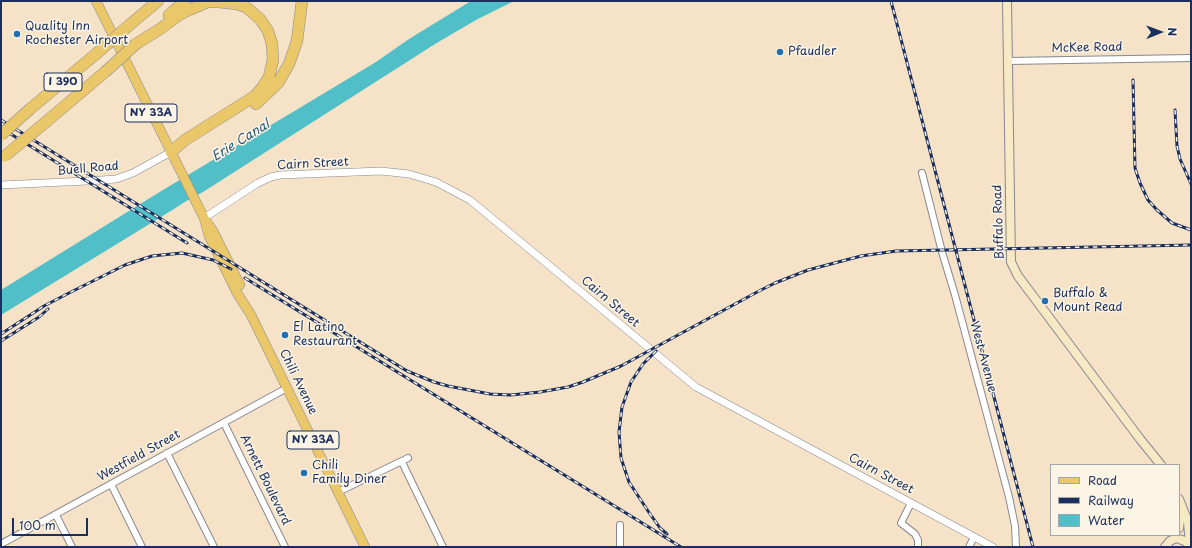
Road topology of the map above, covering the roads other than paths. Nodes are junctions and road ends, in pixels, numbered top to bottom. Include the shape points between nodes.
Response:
1 (96, 1) edge
2 (185, 1) edge
3 (302, 1) edge
4 (1007, 1) edge
5 (154, 3) edge
6 (136, 44) junction
7 (1191, 58) edge
8 (1008, 61) junction
9 (1, 136) edge
10 (171, 152) junction
11 (3, 158) edge
12 (922, 173) dead end
13 (1, 185) edge
14 (204, 218) junction
15 (287, 388) junction
16 (224, 423) junction
17 (167, 453) junction
18 (408, 458) dead end
19 (402, 462) junction
20 (1160, 464) edge
21 (111, 484) junction
22 (338, 492) junction
23 (1180, 501) edge
24 (911, 503) junction
25 (56, 515) junction
26 (620, 525) dead end
27 (974, 537) junction
28 (1168, 543) edge
29 (1190, 543) edge
30 (1, 544) edge
31 (72, 547) edge
32 (142, 547) edge
33 (214, 547) edge
34 (285, 547) edge
35 (365, 547) edge
36 (444, 547) edge
37 (620, 547) edge
38 (918, 547) edge
39 (969, 547) edge
40 (993, 547) edge
41 (1016, 547) edge

1 - 10 main road, Chili Avenue / NY 33A
2 - 6 highway, I 390
3 - 10 highway via 294,54 278,83 250,109 187,146
4 - 8 main road, Buffalo Road
5 - 9 highway, I 390, bridge
6 - 10 highway via 179,14 208,2 246,7 260,19 268,31 273,60 269,77 262,88 255,96 184,140
6 - 11 highway, I 390, bridge
7 - 8 street, McKee Road
8 - 20 main road, Buffalo Road via 1011,262 1018,276
10 - 13 street, Buell Road via 133,173 116,179
10 - 14 main road, Chili Avenue / NY 33A
12 - 41 street, West Avenue via 1009,497
14 - 15 main road, Chili Avenue / NY 33A via 228,260 251,315
14 - 24 street, Cairn Street via 258,183 280,175 381,171 408,174 436,182 470,200 696,387
15 - 16 street, Westfield Street
15 - 22 main road, Chili Avenue / NY 33A
16 - 17 street, Westfield Street
16 - 34 street, Arnett Boulevard
17 - 21 street, Westfield Street
17 - 33 street
18 - 19 street
19 - 22 street
19 - 36 street
21 - 25 street, Westfield Street
21 - 32 street
22 - 35 main road, Chili Avenue / NY 33A
23 - 29 main road via 1186,513
24 - 27 street, Cairn Street
24 - 38 street via 900,523 915,534
25 - 30 street, Westfield Street
25 - 31 street
26 - 37 street
27 - 39 street
27 - 40 street, Cairn Street
28 - 29 main road via 1176,538

